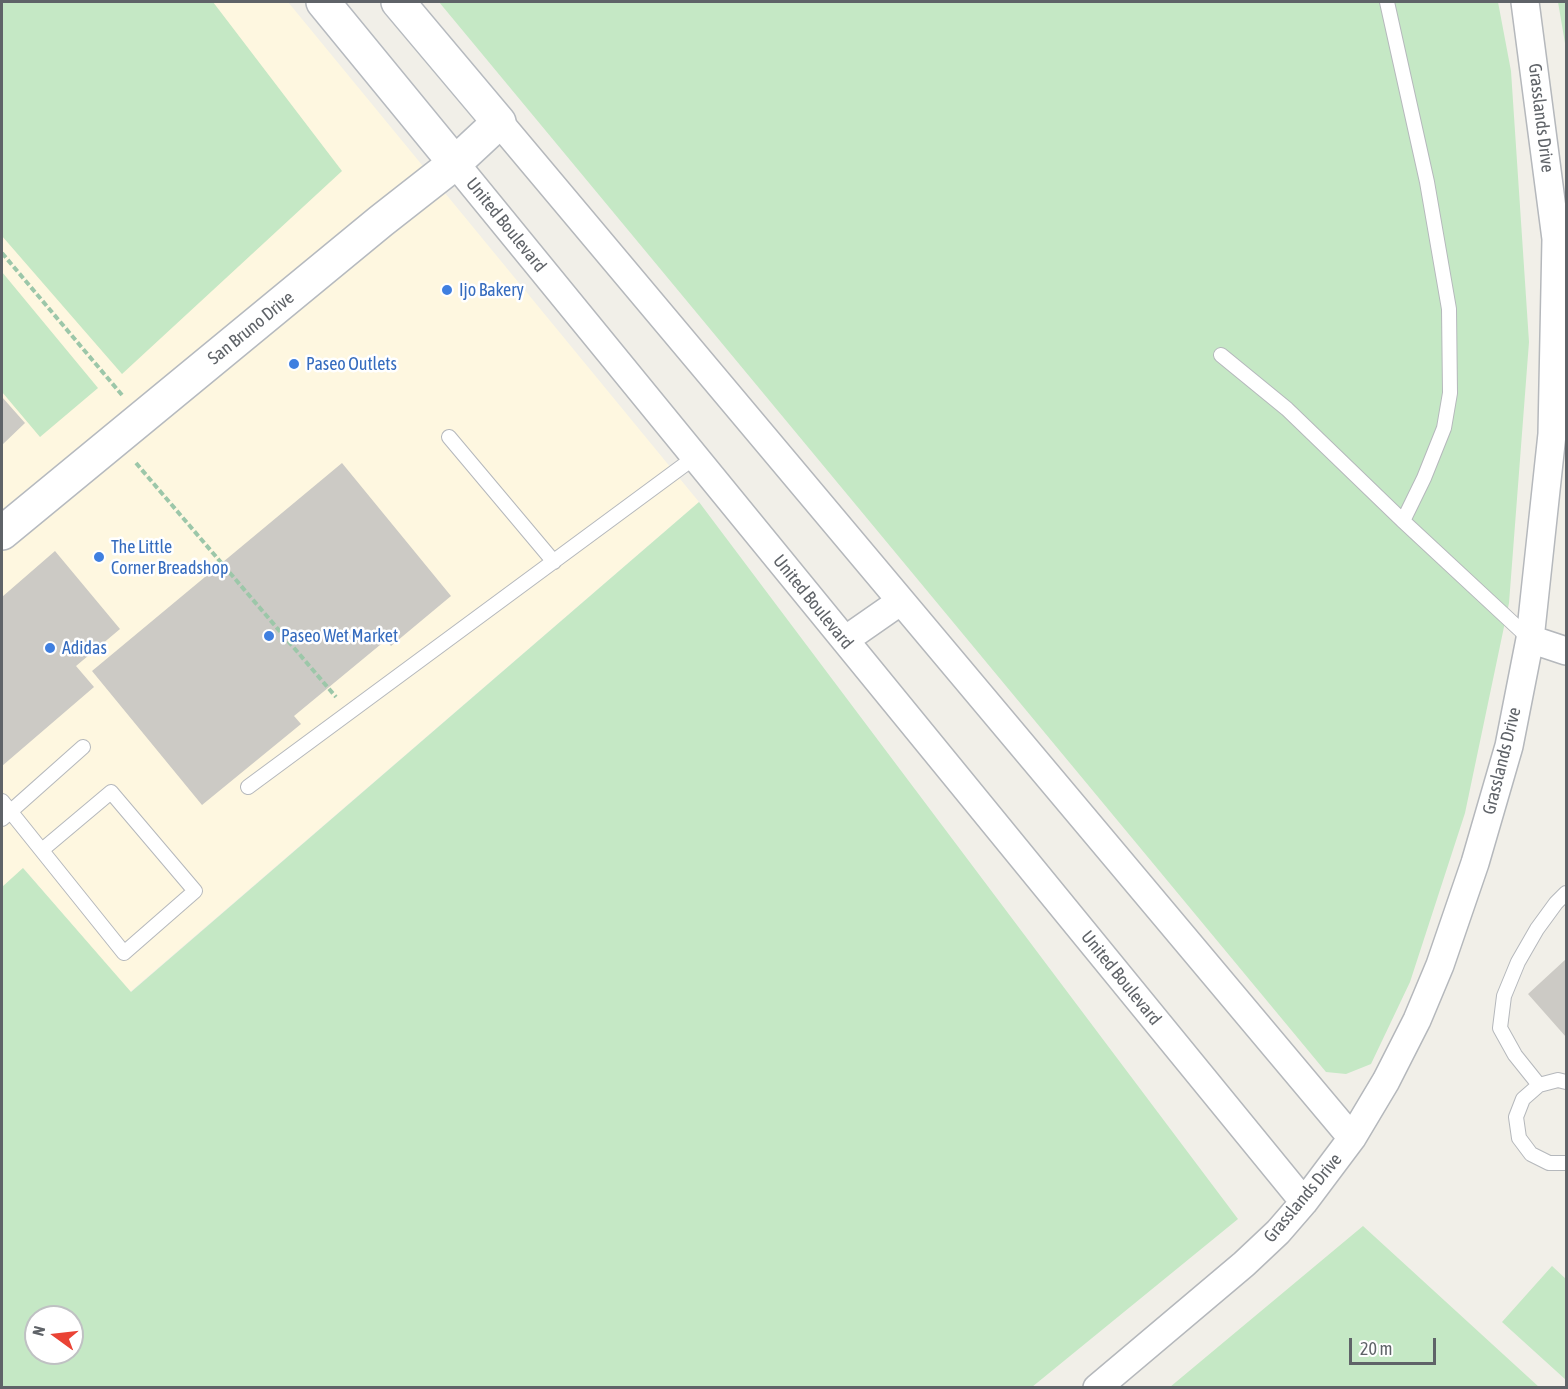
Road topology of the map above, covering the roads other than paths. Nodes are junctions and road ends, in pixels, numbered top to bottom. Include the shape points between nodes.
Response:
1 (323, 2) edge
2 (399, 2) edge
3 (1387, 2) edge
4 (1525, 2) edge
5 (499, 122) junction
6 (455, 163) junction
7 (1221, 355) dead end
8 (449, 437) dead end
9 (695, 457) junction
10 (1402, 521) junction
11 (2, 532) edge
12 (554, 562) junction
13 (901, 601) junction
14 (1530, 639) junction
15 (845, 640) junction
16 (1566, 651) edge
17 (84, 747) dead end
18 (248, 788) dead end
19 (4, 810) edge
20 (42, 850) junction
21 (1566, 893) edge
22 (1566, 1082) edge
23 (1539, 1085) junction
24 (1352, 1138) junction
25 (1566, 1163) edge
26 (1304, 1202) junction
27 (1097, 1388) edge

1 - 6 main road, United Boulevard
2 - 5 main road
3 - 10 lane via 1427,182 1449,309 1450,393 1444,428
4 - 14 street, Grasslands Drive via 1556,239 1552,434
5 - 6 main road, San Bruno Drive
5 - 13 street
6 - 9 street, United Boulevard
6 - 11 main road, San Bruno Drive
7 - 10 lane via 1287,409
8 - 12 lane
9 - 12 lane
9 - 15 street, United Boulevard
10 - 14 lane
12 - 18 lane
13 - 15 street
13 - 24 street
14 - 16 street
14 - 24 street, Grasslands Drive via 1509,746 1440,965 1386,1081
15 - 26 street, United Boulevard
17 - 19 lane
19 - 20 lane
20 - 20 lane via 124,953 195,891 111,792
21 - 23 lane via 1537,928 1504,996 1500,1028
22 - 23 lane
23 - 25 lane via 1523,1099 1516,1118 1519,1138 1531,1154 1549,1163
24 - 26 street, Grasslands Drive
26 - 27 street, Grasslands Drive via 1244,1264

